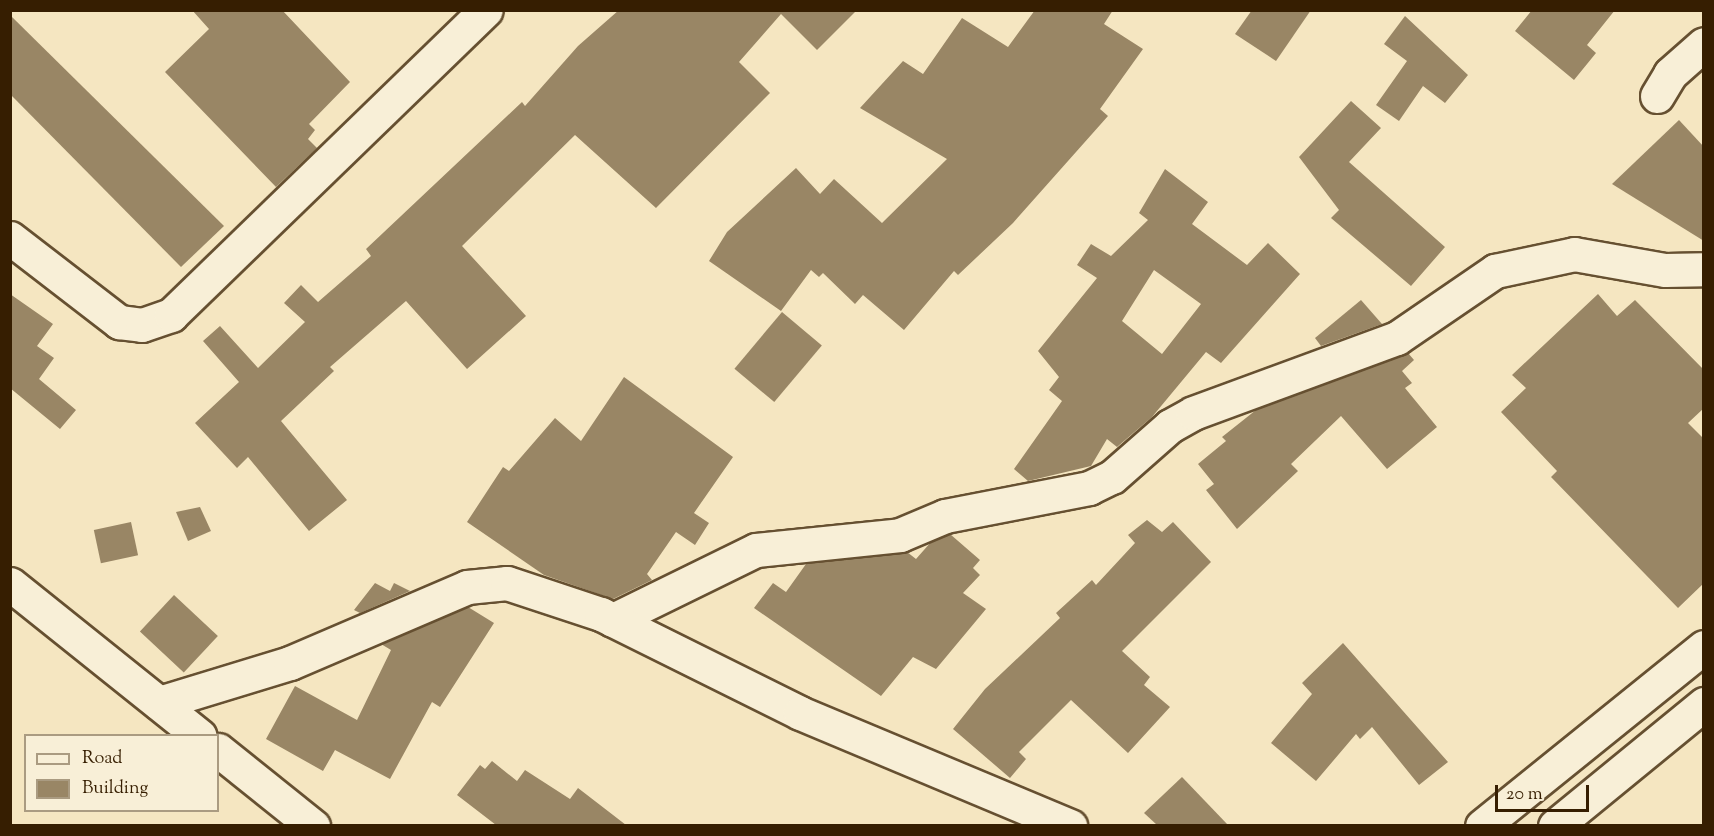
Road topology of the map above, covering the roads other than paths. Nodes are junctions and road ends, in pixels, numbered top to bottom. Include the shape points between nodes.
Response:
1 (486, 10) edge
2 (1704, 44) edge
3 (1657, 96) dead end
4 (10, 238) edge
5 (1704, 268) edge
6 (10, 584) edge
7 (613, 620) junction
8 (1704, 647) edge
9 (159, 703) junction
10 (1704, 704) edge
11 (199, 734) edge
12 (219, 751) edge
13 (313, 825) edge
14 (1070, 825) edge
15 (1482, 825) edge
16 (1555, 825) edge

1 - 4 street via 171,315 142,325 119,322
2 - 3 street via 1670,74
5 - 7 street via 1665,270 1574,254 1495,271 1397,338 1193,412 1170,426 1112,477 1089,488 945,516 900,535 756,550
6 - 9 street
7 - 9 street via 541,590 507,583 467,587 290,663
7 - 14 street via 800,713
8 - 15 street
9 - 11 street
10 - 16 street
12 - 13 street

